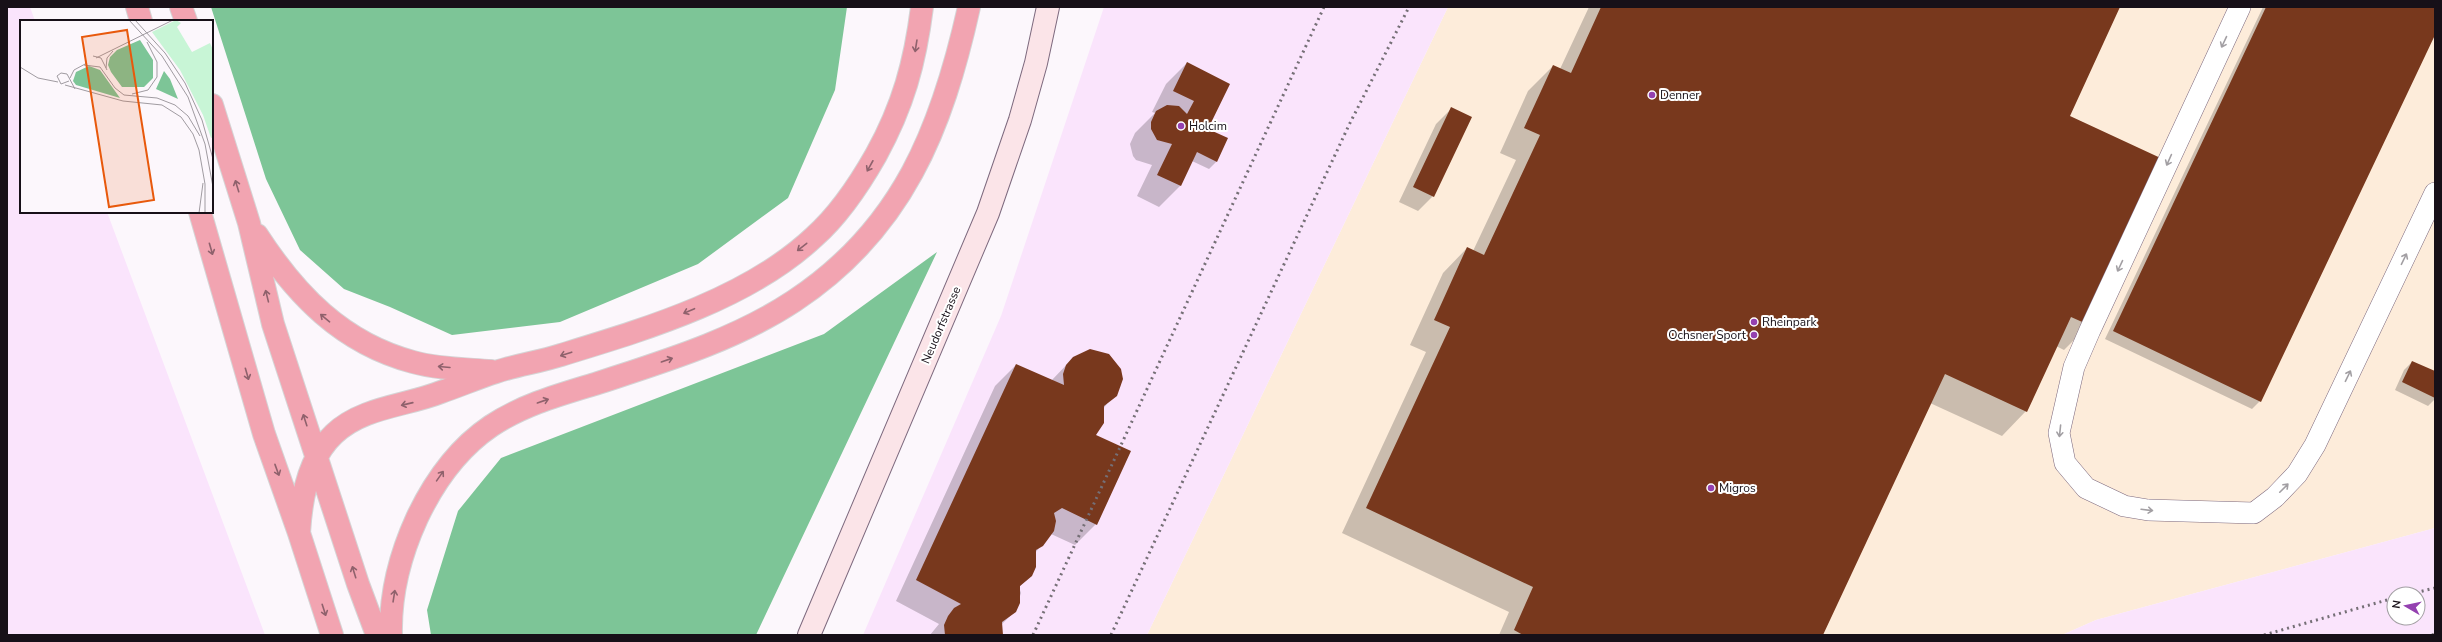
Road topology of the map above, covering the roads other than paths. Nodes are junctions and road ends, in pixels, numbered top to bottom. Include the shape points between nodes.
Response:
1 (137, 7) edge
2 (181, 7) edge
3 (922, 7) edge
4 (969, 7) edge
5 (1048, 7) edge
6 (2240, 7) edge
7 (141, 20) edge
8 (186, 20) edge
9 (213, 108) edge
10 (2435, 193) edge
11 (200, 213) edge
12 (249, 224) junction
13 (497, 372) junction
14 (317, 458) junction
15 (299, 533) junction
16 (332, 635) edge
17 (377, 635) edge
18 (391, 635) edge
19 (809, 635) edge

1 - 7 highway
2 - 8 highway
3 -> 13 highway via 915,54 902,103 864,176 849,198 814,238 765,273 702,306 587,347
18 -> 4 highway via 392,608 399,568 412,529 434,486 459,453 489,427 521,409 683,354 747,327 795,301 859,247 895,202 928,142 949,87
5 - 19 main road, Neudorfstrasse via 1022,113 988,213
6 -> 10 lane via 2074,367 2059,433 2065,463 2086,488 2124,506 2148,510 2254,513 2275,497 2297,474 2315,445
12 -> 9 highway
11 -> 15 highway via 264,434
13 -> 12 highway via 414,362 394,356 348,335 329,321 299,292
14 -> 12 highway via 273,324
13 -> 14 highway via 417,402 357,418 333,435
14 - 15 highway via 305,489
17 -> 14 highway
15 -> 16 highway

